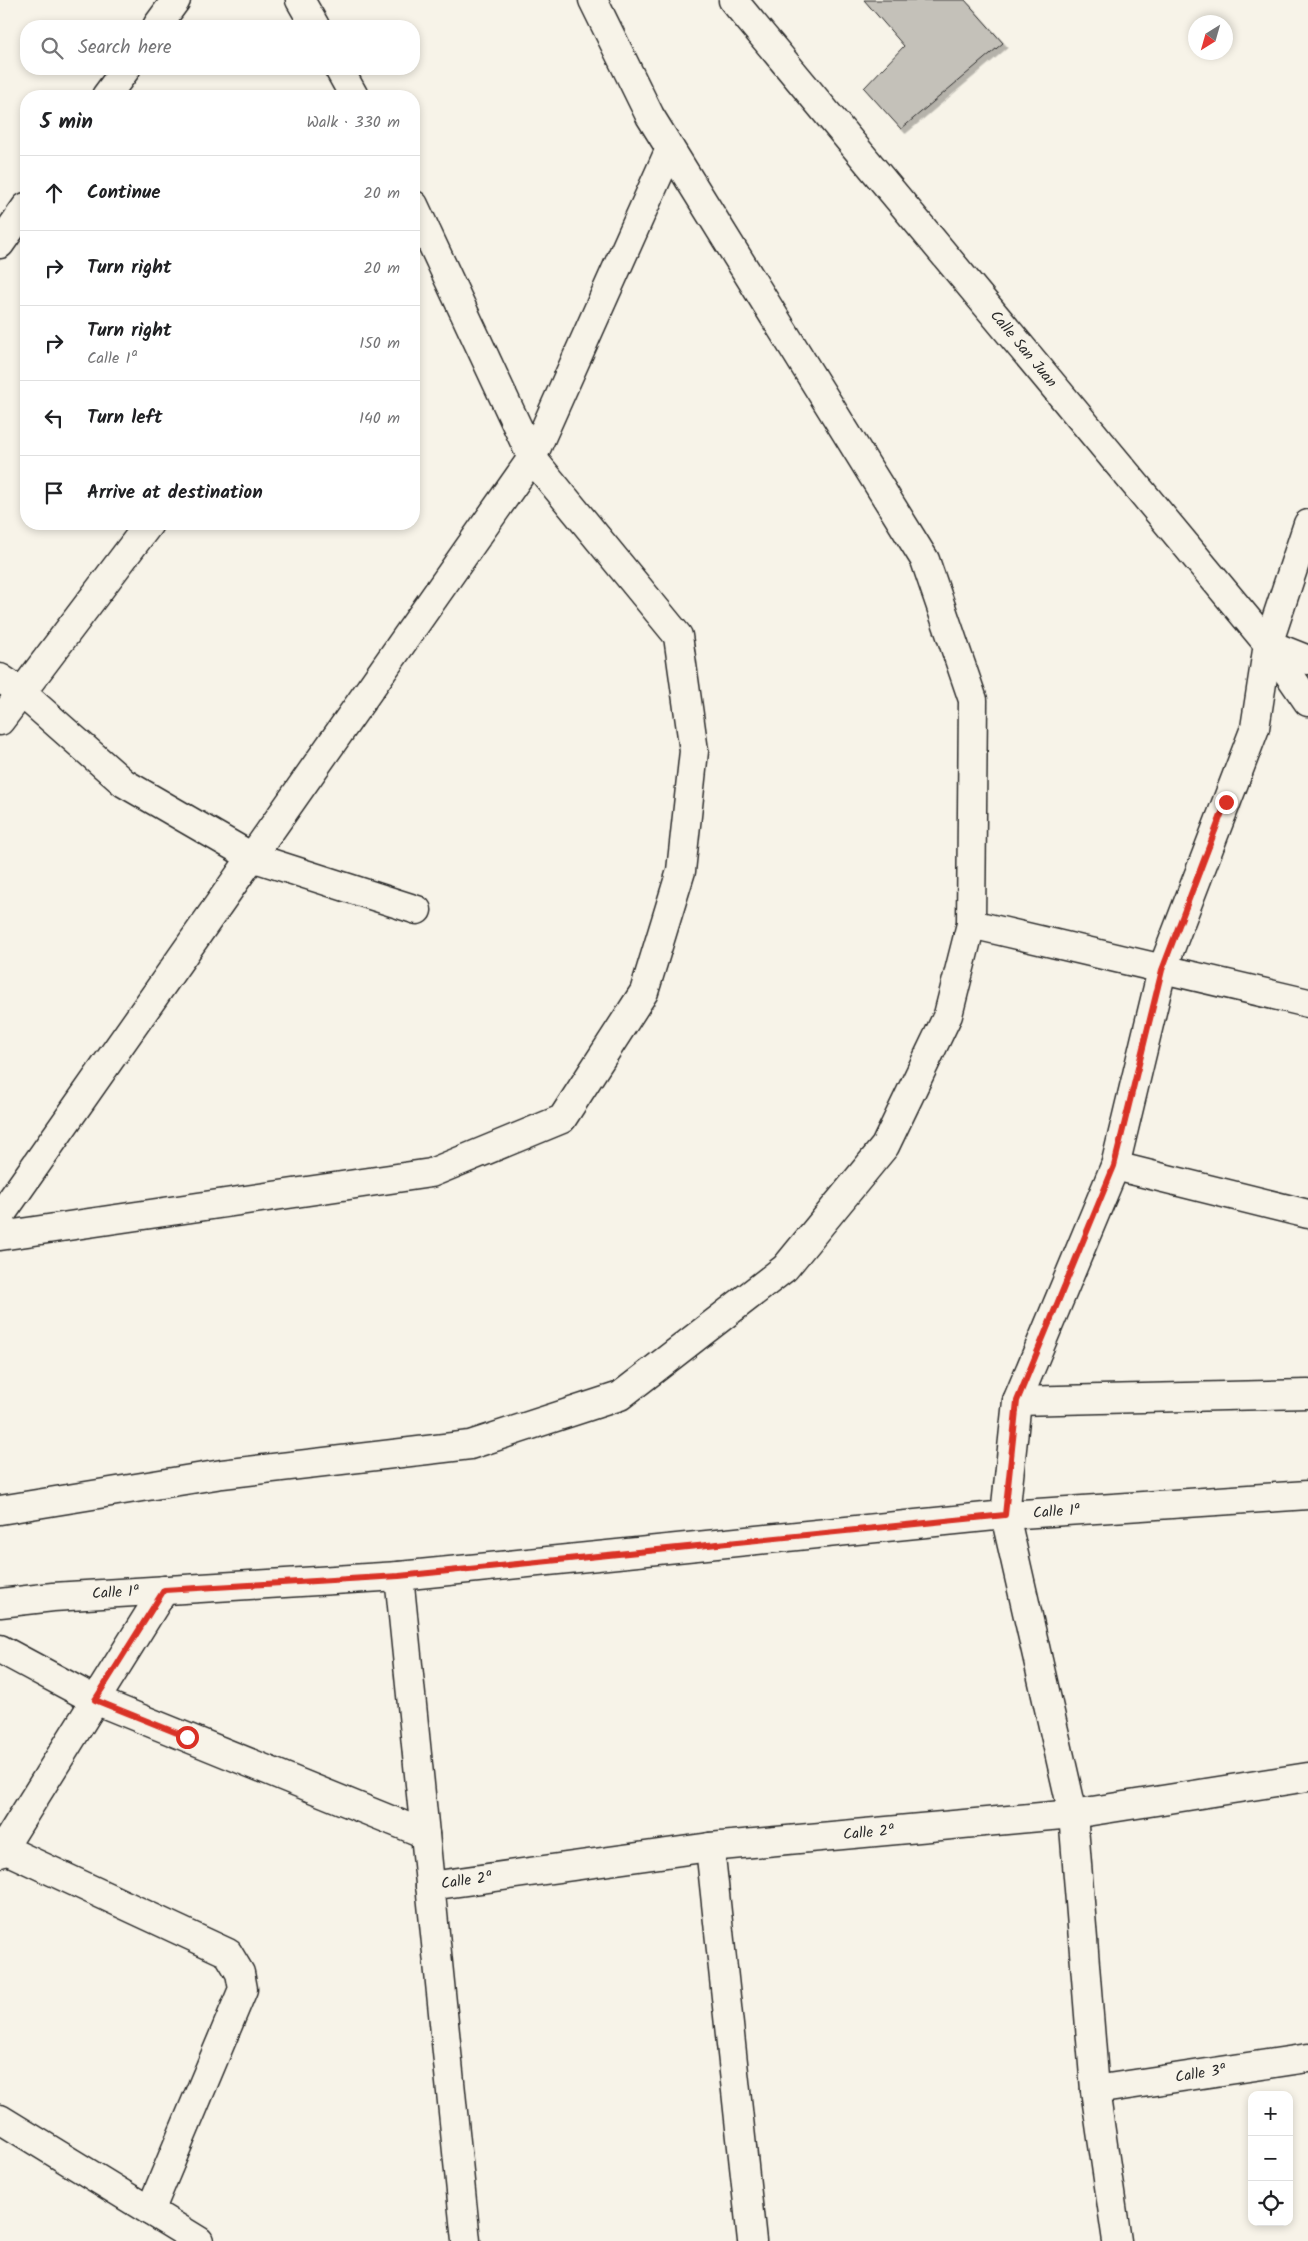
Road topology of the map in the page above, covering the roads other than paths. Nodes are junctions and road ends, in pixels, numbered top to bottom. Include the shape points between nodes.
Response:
1 (176, 0) edge
2 (300, 0) edge
3 (593, 0) edge
4 (734, 0) edge
5 (161, 20) edge
6 (312, 20) edge
7 (122, 75) edge
8 (342, 75) edge
9 (110, 90) edge
10 (351, 90) edge
11 (670, 149) junction
12 (20, 216) edge
13 (420, 218) edge
14 (0, 244) edge
15 (532, 458) junction
16 (1308, 524) edge
17 (144, 530) edge
18 (1268, 644) junction
19 (1308, 660) edge
20 (10, 685) edge
21 (1308, 702) edge
22 (0, 721) edge
23 (252, 857) junction
24 (417, 910) dead end
25 (972, 924) junction
26 (1162, 970) junction
27 (1308, 1003) edge
28 (1114, 1166) junction
29 (1308, 1214) edge
30 (0, 1216) edge
31 (0, 1236) edge
32 (1308, 1394) edge
33 (1017, 1401) junction
34 (1308, 1495) edge
35 (0, 1510) edge
36 (1005, 1515) junction
37 (399, 1576) junction
38 (164, 1590) junction
39 (0, 1603) edge
40 (0, 1649) edge
41 (95, 1700) junction
42 (1308, 1777) edge
43 (1073, 1814) junction
44 (425, 1834) junction
45 (710, 1847) junction
46 (1, 1849) edge
47 (430, 1886) junction
48 (1308, 2058) edge
49 (1095, 2090) junction
50 (0, 2119) edge
51 (150, 2211) junction
52 (199, 2241) edge
53 (466, 2241) edge
54 (752, 2241) edge
55 (1117, 2241) edge

1 - 5 street
2 - 6 street
3 - 11 street via 650,116
4 - 18 street, Calle San Juan
7 - 9 street
8 - 10 street
11 - 15 street
11 - 25 street via 925,560 973,700
12 - 14 street
13 - 15 street
15 - 23 street
15 - 31 street via 678,636 694,751 681,872 644,992 562,1119 431,1173
16 - 18 street
17 - 20 street
18 - 19 street
18 - 21 street, Calle San Juan
18 - 26 street via 1254,728
20 - 22 street
20 - 23 street via 124,783
23 - 24 street
23 - 30 street
25 - 26 street
25 - 35 street via 948,1015 885,1146 785,1268 620,1396 470,1445 222,1474
26 - 27 street
26 - 28 street
28 - 29 street
28 - 33 street
32 - 33 street
33 - 36 street
34 - 36 street, Calle 1ª
36 - 37 street, Calle 1ª
36 - 43 street
37 - 38 street, Calle 1ª
37 - 44 street
38 - 39 street, Calle 1ª
38 - 41 street
40 - 41 street
41 - 44 street
41 - 46 street
42 - 43 street, Calle 2ª
43 - 45 street, Calle 2ª
43 - 49 street
44 - 47 street
45 - 47 street, Calle 2ª
45 - 54 street
46 - 51 street via 228,1952 240,1973 243,1989
47 - 53 street
48 - 49 street, Calle 3ª
49 - 55 street
50 - 51 street
51 - 52 street

